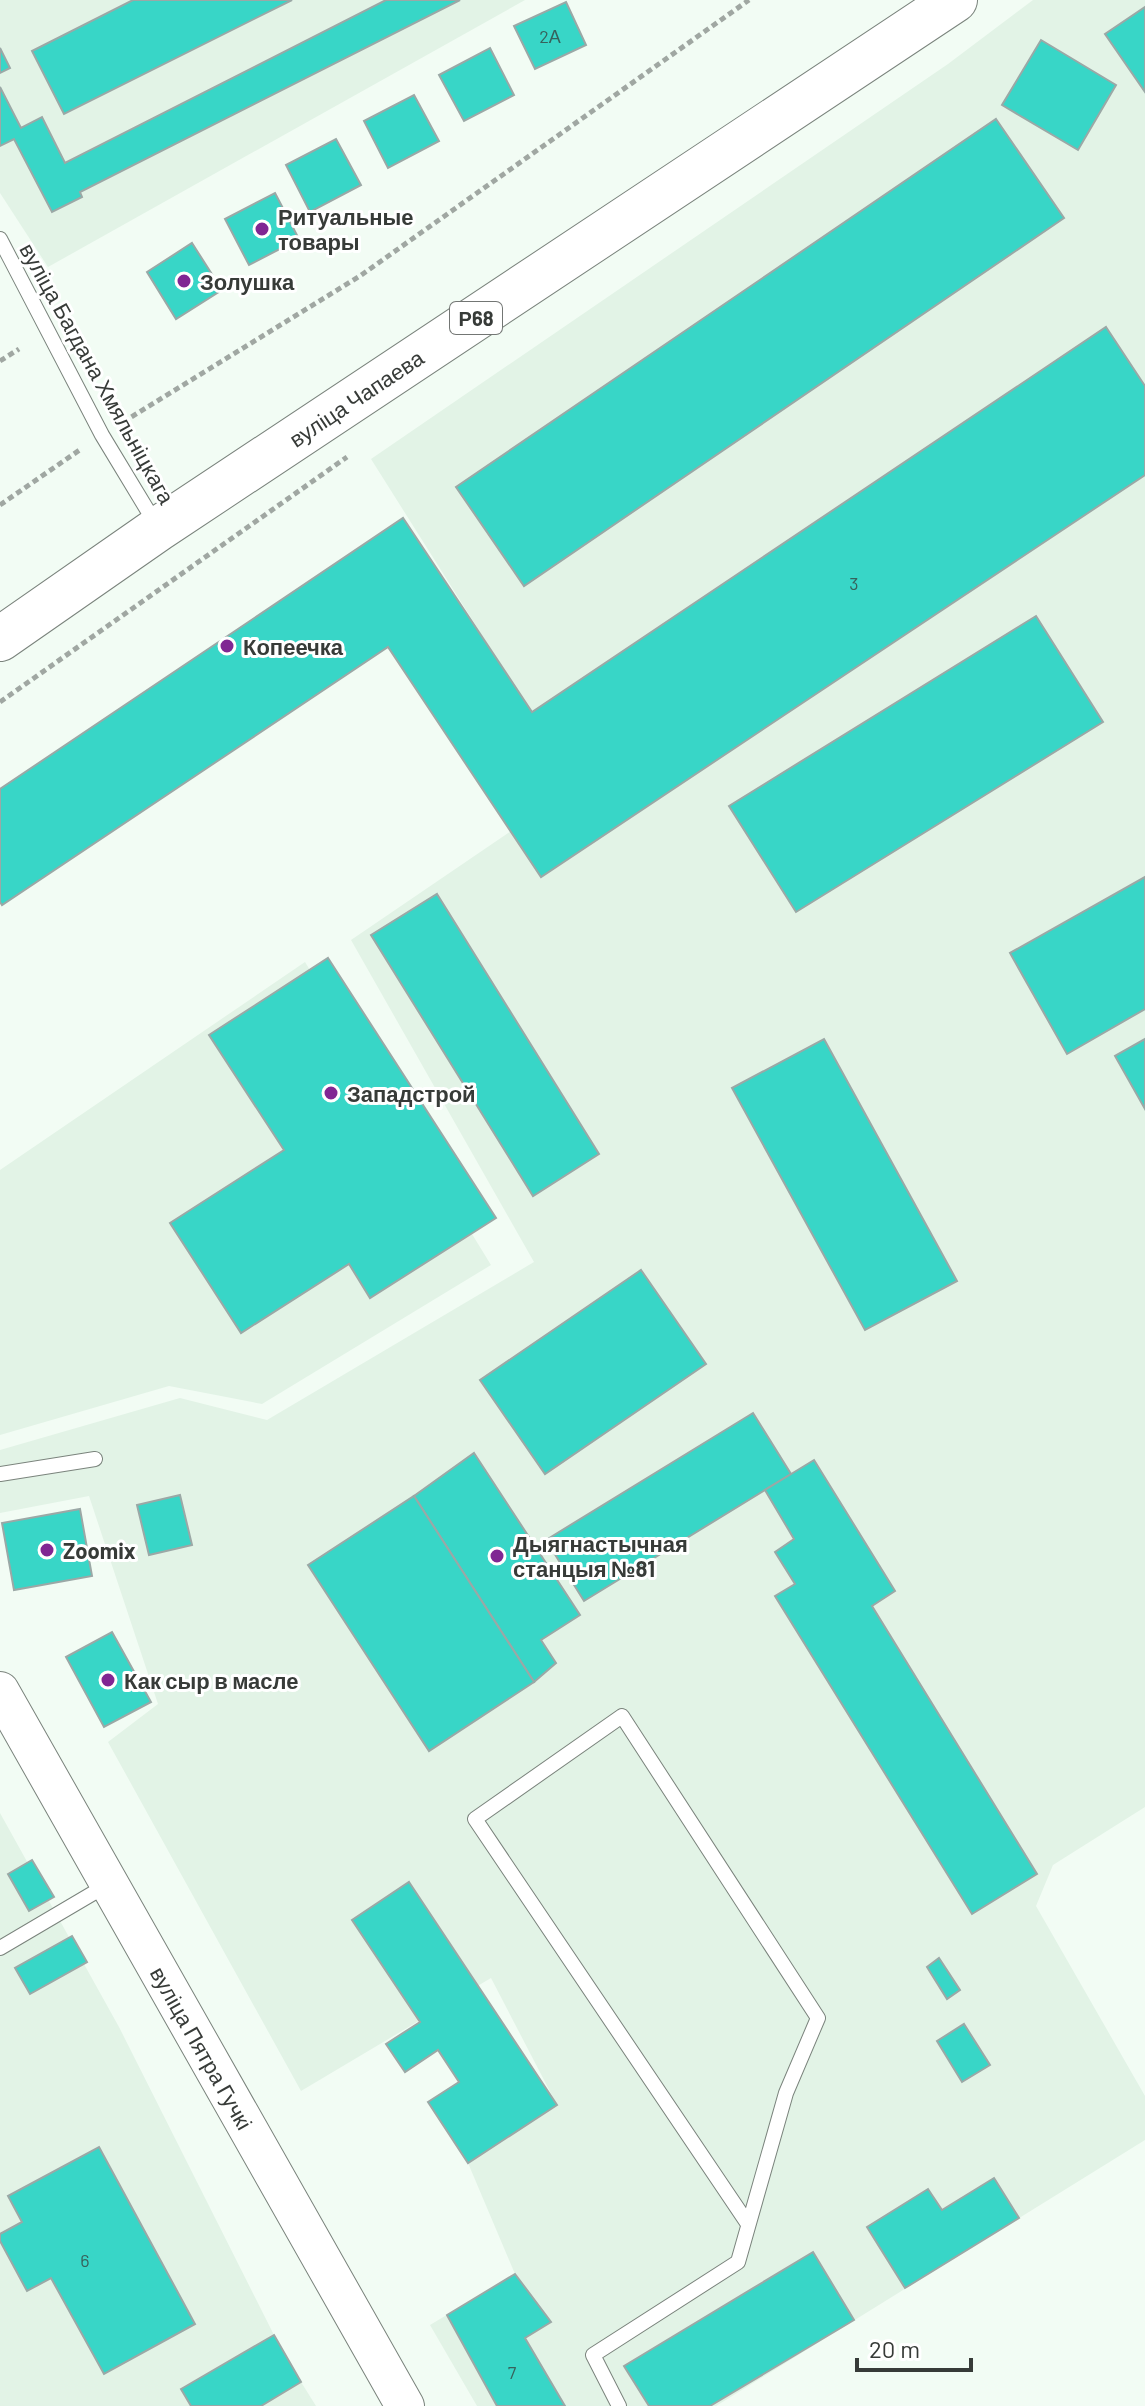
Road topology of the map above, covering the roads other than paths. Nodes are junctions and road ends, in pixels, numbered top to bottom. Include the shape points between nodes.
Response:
1 (955, 0) edge
2 (0, 239) edge
3 (158, 529) junction
4 (0, 639) edge
5 (95, 1459) dead end
6 (0, 1474) edge
7 (0, 1691) edge
8 (108, 1885) junction
9 (0, 1948) edge
10 (748, 2224) junction
11 (405, 2406) edge
12 (619, 2406) edge

1 - 3 main road, вуліца Чапаева / Р68
2 - 3 lane, вуліца Багдана Хмяльніцкага via 102,435
3 - 4 main road, вуліца Чапаева / Р68
5 - 6 lane
7 - 8 street, вуліца Пятра Гучкі
8 - 9 lane
8 - 11 street, вуліца Пятра Гучкі
10 - 10 lane via 786,2093 818,2018 622,1716 475,1819
10 - 12 lane via 738,2262 593,2355

